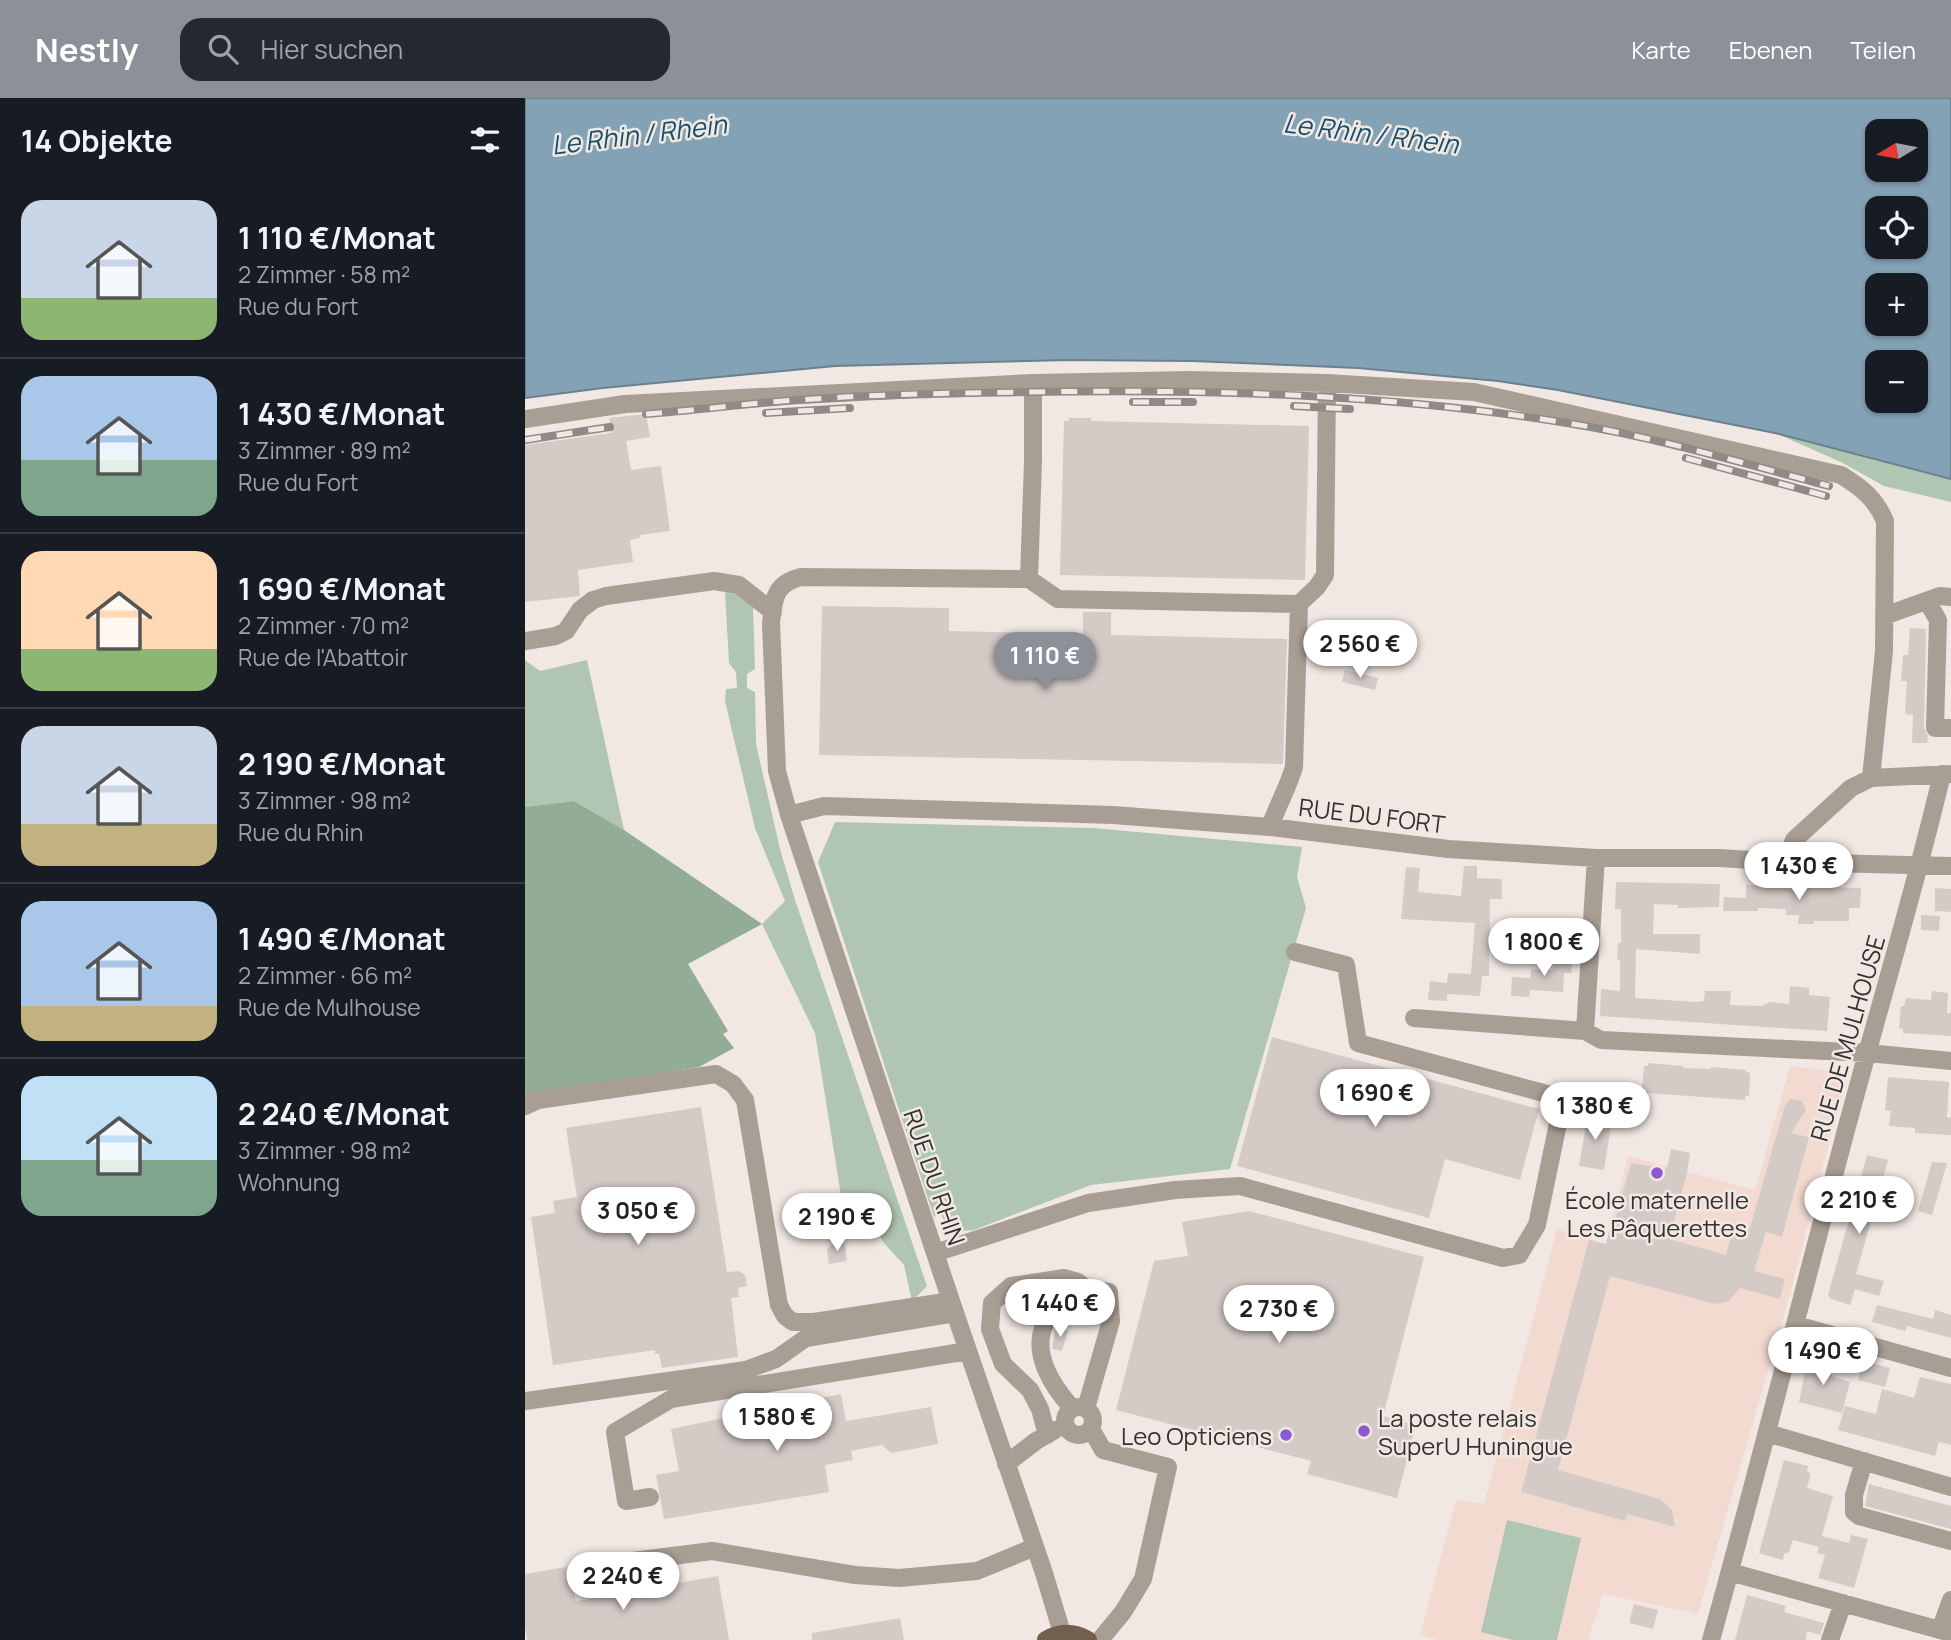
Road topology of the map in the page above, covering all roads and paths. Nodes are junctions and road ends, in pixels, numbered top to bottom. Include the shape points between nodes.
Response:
1 (1033, 383) junction
2 (1327, 383) junction
3 (525, 419) edge
4 (1029, 579) junction
5 (1951, 597) edge
6 (1927, 601) junction
7 (1299, 604) junction
8 (773, 612) junction
9 (1884, 616) junction
10 (525, 640) edge
11 (1951, 728) edge
12 (1947, 774) edge
13 (1871, 778) junction
14 (789, 815) junction
15 (1271, 827) junction
16 (1596, 858) junction
17 (1785, 862) junction
18 (1921, 865) junction
19 (1951, 866) edge
20 (1295, 952) dead end
21 (1414, 1018) dead end
22 (1585, 1031) junction
23 (1868, 1053) junction
24 (1951, 1061) edge
25 (525, 1106) edge
26 (935, 1253) junction
27 (1087, 1289) junction
28 (953, 1307) junction
29 (1796, 1325) junction
30 (968, 1351) junction
31 (1951, 1368) edge
32 (525, 1401) edge
33 (1075, 1414) junction
34 (1091, 1429) junction
35 (1767, 1433) junction
36 (1047, 1435) junction
37 (1864, 1461) junction
38 (1006, 1464) junction
39 (1951, 1487) edge
40 (650, 1497) dead end
41 (1951, 1541) edge
42 (1035, 1546) junction
43 (585, 1567) dead end
44 (1730, 1572) junction
45 (1951, 1600) edge
46 (1843, 1603) junction
47 (1945, 1631) edge
48 (1054, 1637) edge
49 (1088, 1640) edge
50 (1100, 1640) edge
51 (1711, 1640) edge
52 (1829, 1640) edge

1 - 2 street
1 - 3 street via 625,404
1 - 4 street
2 - 7 street via 1325,576
2 - 9 street via 1474,392 1841,475 1878,504 1885,521
4 - 7 street via 1058,599
4 - 8 street via 801,577 779,589
5 - 6 street
6 - 9 street
6 - 11 street via 1938,620 1935,727
7 - 15 street via 1294,767
8 - 10 street via 739,585 714,581 593,600 566,631
8 - 14 street, RUE DU RHIN via 777,771
9 - 13 street
12 - 13 street
12 - 18 street, RUE DE MULHOUSE
13 - 17 street via 1851,788 1794,840
14 - 15 street, RUE DU FORT via 824,806 1113,815
14 - 26 street, RUE DU RHIN
15 - 16 street, RUE DU FORT via 1448,849
16 - 17 street, RUE DU FORT
16 - 22 street
17 - 18 street, RUE DU FORT
18 - 19 street, RUE DU FORT
18 - 23 street, RUE DE MULHOUSE
20 - 26 street via 1346,965 1357,1043 1557,1100 1561,1109 1537,1225 1519,1255 1503,1258 1240,1186 1088,1203
21 - 22 street
22 - 23 street via 1601,1040
23 - 24 street
23 - 29 street, RUE DE MULHOUSE
25 - 28 street via 538,1100 716,1074 733,1084 745,1100 779,1305 785,1316 793,1322
26 - 28 street, RUE DU RHIN
27 - 33 street via 1109,1292 1111,1321
27 - 33 street via 1063,1294 1044,1324 1039,1345 1052,1384
27 - 36 street via 1064,1278 1011,1286 992,1303 990,1329 1003,1364 1030,1390
28 - 30 street, RUE DU RHIN
28 - 32 street via 806,1338 776,1359 746,1370
29 - 31 street
29 - 35 street, RUE DE MULHOUSE
30 - 38 street, RUE DU RHIN
30 - 40 street via 671,1399 615,1432 626,1501
33 - 34 street via 1094,1420
33 - 34 street via 1075,1434
33 - 36 street
34 - 50 street via 1103,1450 1168,1467 1143,1579
35 - 37 street
35 - 44 street, RUE DE MULHOUSE
36 - 38 street
37 - 39 street
37 - 41 street via 1854,1512
38 - 42 street, RUE DU RHIN
42 - 43 street via 977,1571 899,1578 712,1551
42 - 48 street, RUE DU RHIN
44 - 46 street
44 - 51 street, RUE DE MULHOUSE
45 - 47 street
46 - 47 street
46 - 52 street
48 - 49 main road via 1080,1635

